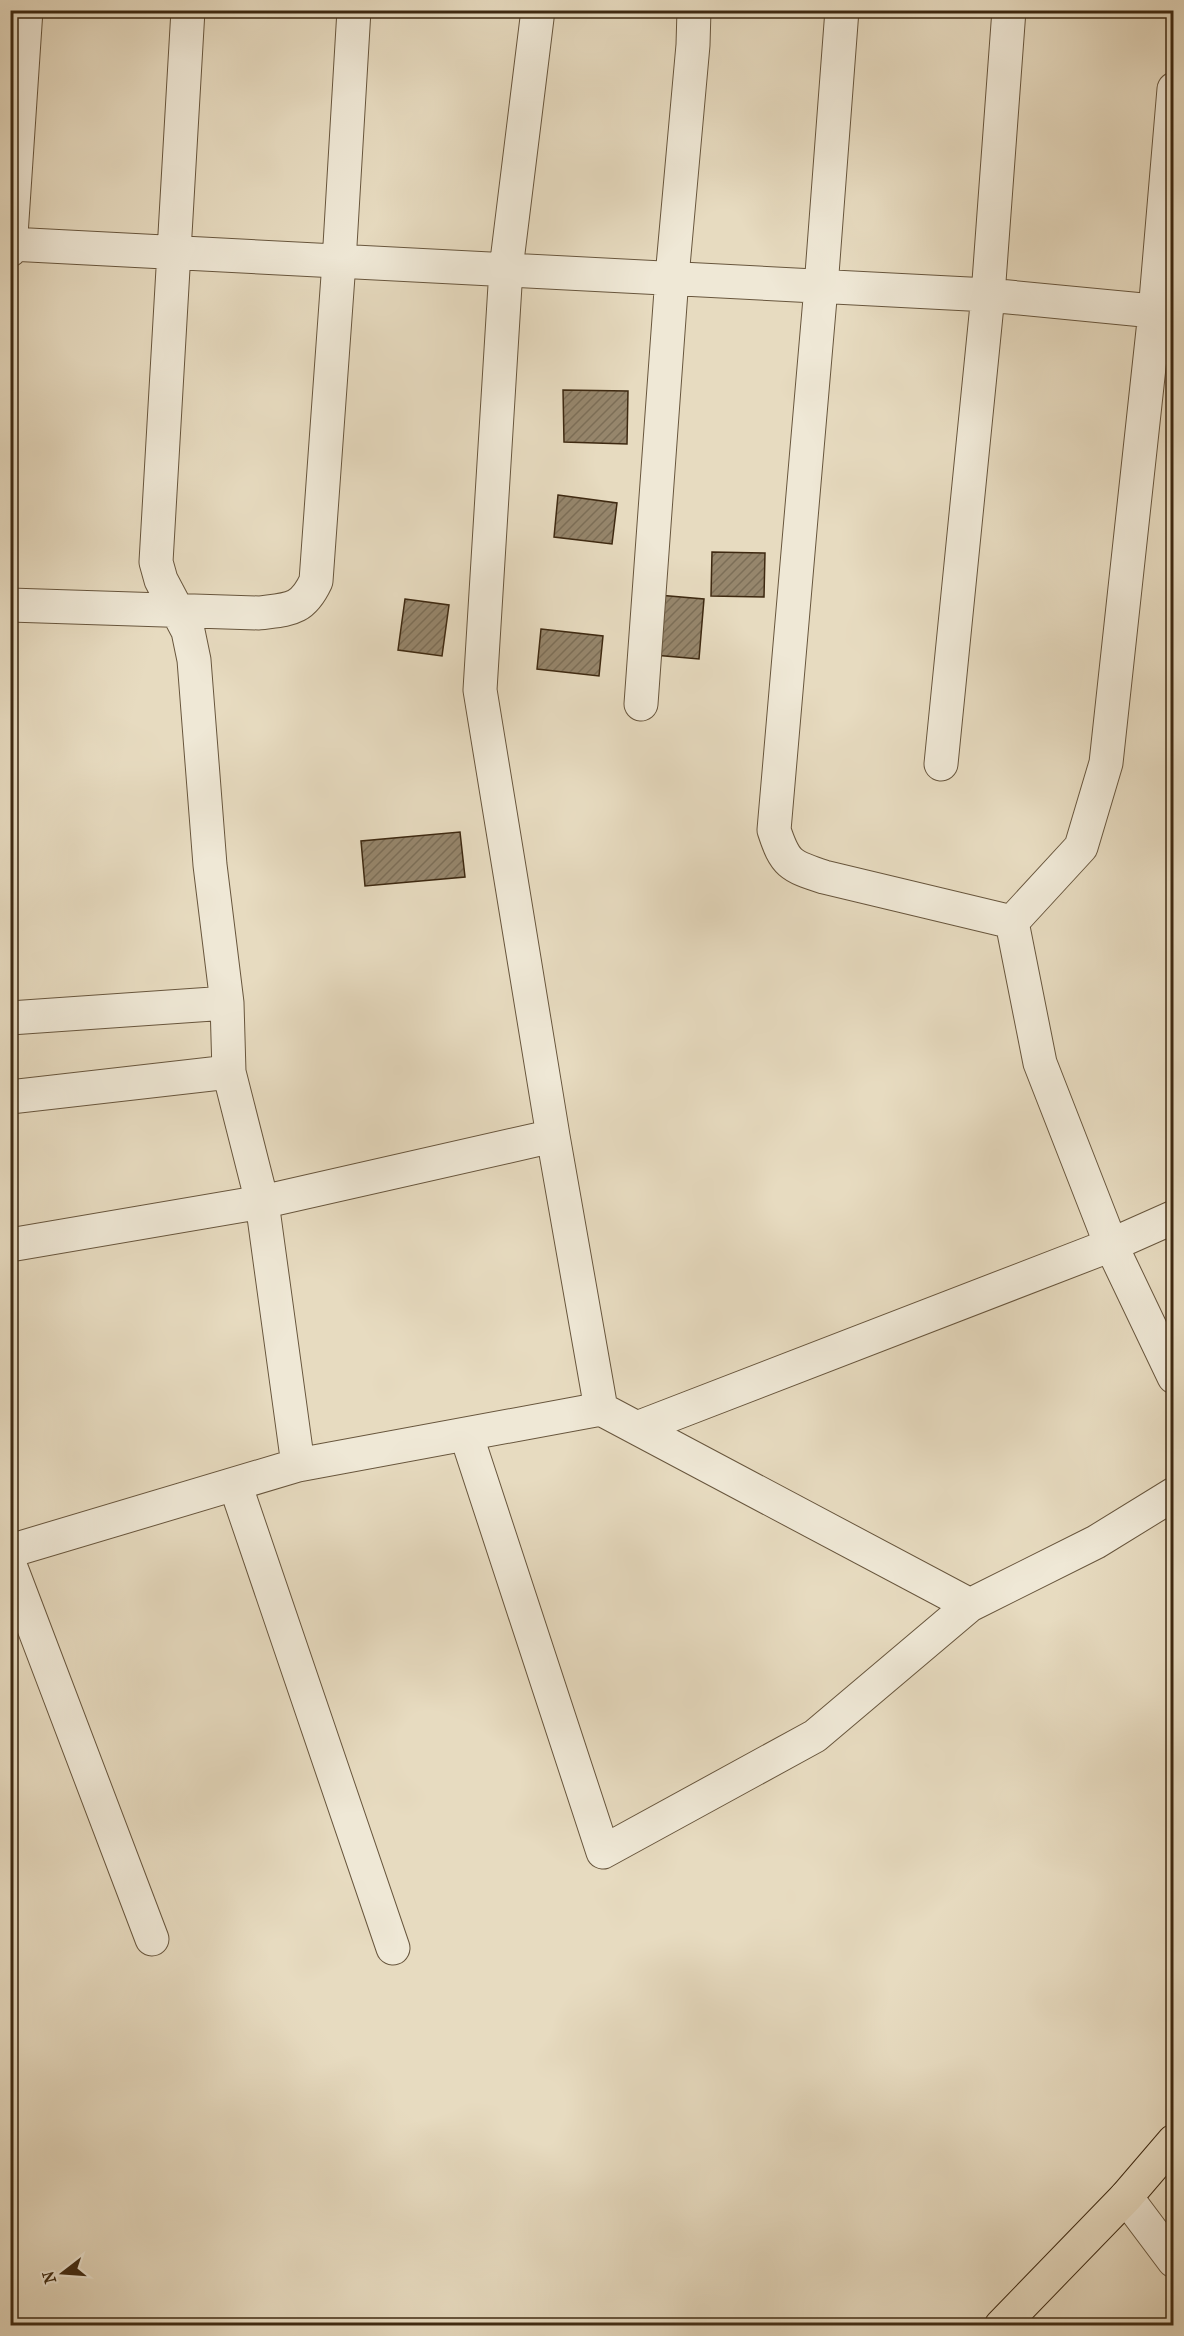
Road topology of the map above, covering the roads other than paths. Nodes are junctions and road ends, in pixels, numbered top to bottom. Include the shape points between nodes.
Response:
1 (26, 10) edge
2 (188, 10) edge
3 (354, 10) edge
4 (538, 10) edge
5 (694, 10) edge
6 (842, 10) edge
7 (1010, 10) edge
8 (1173, 89) edge
9 (11, 244) edge
10 (10, 250) edge
11 (174, 252) junction
12 (339, 262) junction
13 (506, 269) junction
14 (672, 277) junction
15 (821, 287) junction
16 (988, 295) junction
17 (1164, 313) edge
18 (10, 605) edge
19 (177, 611) junction
20 (641, 704) dead end
21 (941, 764) dead end
22 (1012, 922) junction
23 (227, 1003) junction
24 (10, 1018) edge
25 (229, 1072) junction
26 (10, 1097) edge
27 (553, 1136) junction
28 (262, 1202) junction
29 (1173, 1217) edge
30 (10, 1245) edge
31 (1111, 1245) junction
32 (1173, 1377) edge
33 (602, 1409) junction
34 (637, 1428) junction
35 (466, 1434) junction
36 (298, 1465) junction
37 (235, 1484) junction
38 (1173, 1494) edge
39 (10, 1551) edge
40 (10, 1565) edge
41 (970, 1605) junction
42 (152, 1939) dead end
43 (393, 1948) dead end
44 (1173, 2141) edge
45 (1126, 2197) junction
46 (1173, 2261) edge
47 (1001, 2325) edge

1 - 9 street
2 - 11 street
3 - 12 street
4 - 13 street
5 - 14 street
6 - 15 street
7 - 16 street
8 - 17 street
9 - 10 street
9 - 11 street
11 - 12 street
11 - 19 street via 156,562
12 - 13 street
12 - 19 street via 315,581 308,598 290,609 259,613
13 - 14 street
13 - 27 street via 480,690
14 - 15 street
14 - 20 street
15 - 16 street
15 - 22 street via 774,830 782,855 797,868
16 - 17 street
16 - 21 street
17 - 22 street via 1106,763 1081,847
18 - 19 street
19 - 23 street via 188,631 194,660 210,865
22 - 31 street via 1040,1063
23 - 24 street
23 - 25 street
25 - 26 street
25 - 28 street
27 - 28 street
27 - 33 street
28 - 30 street
28 - 36 street
29 - 31 street
31 - 32 street
31 - 34 street
33 - 34 street
33 - 35 street
34 - 41 street
35 - 36 street
35 - 41 street via 603,1852 815,1736
36 - 37 street
37 - 39 street
37 - 43 street
38 - 41 street via 1096,1542
40 - 42 street
44 - 45 main road
45 - 46 street
45 - 47 main road

